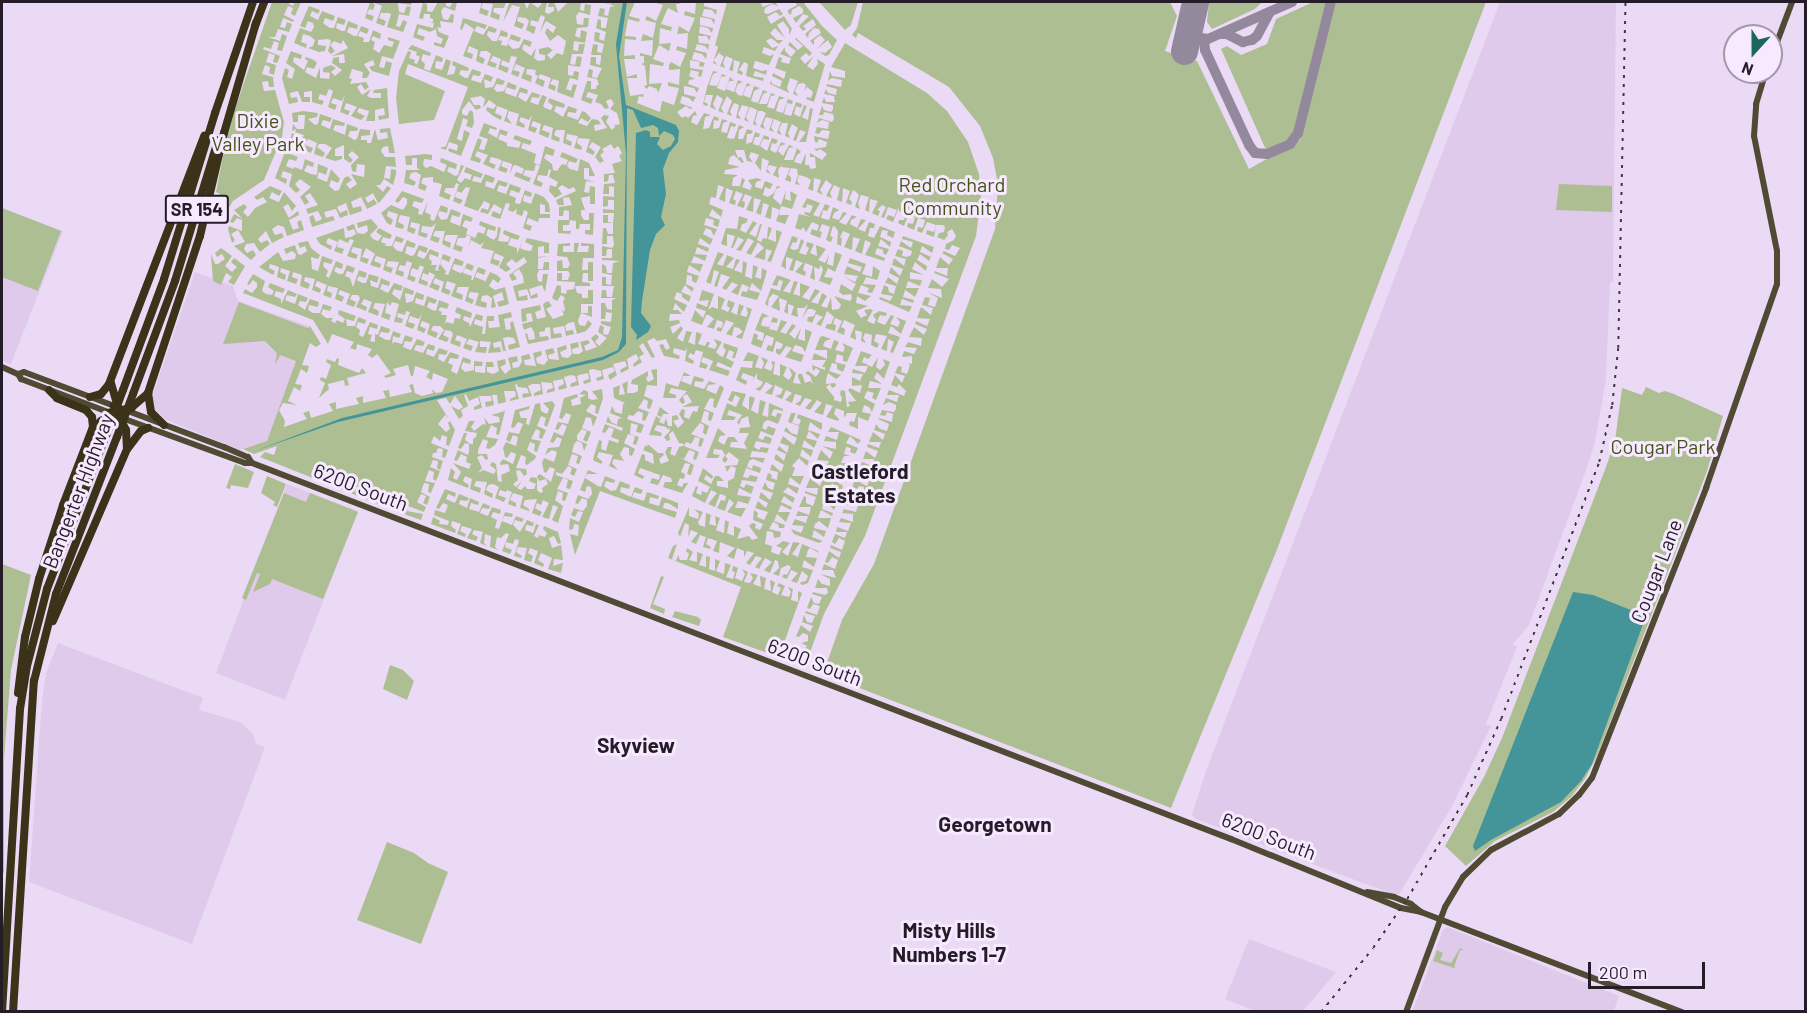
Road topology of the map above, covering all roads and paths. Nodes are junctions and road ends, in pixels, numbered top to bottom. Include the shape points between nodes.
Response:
1 (253, 2) edge
2 (264, 2) edge
3 (1792, 2) edge
4 (256, 23) junction
5 (1783, 26) edge
6 (1762, 84) edge
7 (215, 112) junction
8 (2, 367) edge
9 (18, 374) junction
10 (111, 378) junction
11 (49, 390) junction
12 (148, 393) junction
13 (90, 397) junction
14 (119, 413) junction
15 (165, 425) junction
16 (148, 428) junction
17 (93, 430) junction
18 (126, 452) junction
19 (252, 463) junction
20 (39, 659) junction
21 (20, 709) junction
22 (1440, 920) junction
23 (8, 938) junction
24 (2, 987) edge
25 (2, 1011) edge
26 (15, 1011) edge
27 (1406, 1011) edge
28 (1682, 1011) edge

1 - 7 highway, Bangerter Highway / SR 154
2 - 4 highway, Bangerter Highway / SR 154
3 - 5 main road
4 - 12 highway via 194,257
4 - 20 highway, Bangerter Highway / SR 154, bridge via 175,281 56,594
6 - 22 main road, Cougar Lane via 1756,104 1754,136 1777,251 1777,284 1697,512 1592,777 1580,795 1559,814 1496,846 1476,863 1453,891
7 - 10 highway
7 - 21 highway, Bangerter Highway / SR 154, bridge via 164,279 44,596 29,652
8 - 9 main road, 6200 South
9 - 11 main road, 6200 South via 21,379
9 - 13 main road, 6200 South via 24,372
10 - 13 highway via 103,393
10 - 14 highway
11 - 14 main road, 6200 South
11 - 17 highway via 57,398 89,412
12 - 14 highway via 138,404
12 - 15 highway via 151,412
13 - 14 main road, 6200 South
14 - 15 main road, 6200 South
14 - 16 main road, 6200 South
14 - 17 highway via 101,421
14 - 18 highway via 127,434
15 - 19 main road, 6200 South via 248,457
16 - 18 highway via 141,431
16 - 19 main road, 6200 South
17 - 21 highway via 60,514 32,606 20,672
18 - 20 highway
19 - 22 main road, 6200 South
20 - 26 highway, Bangerter Highway / SR 154 via 33,694
21 - 23 highway, Bangerter Highway / SR 154
22 - 27 main road, Cougar Lane
22 - 28 main road, 6200 South
23 - 24 highway
23 - 25 highway, Bangerter Highway / SR 154

